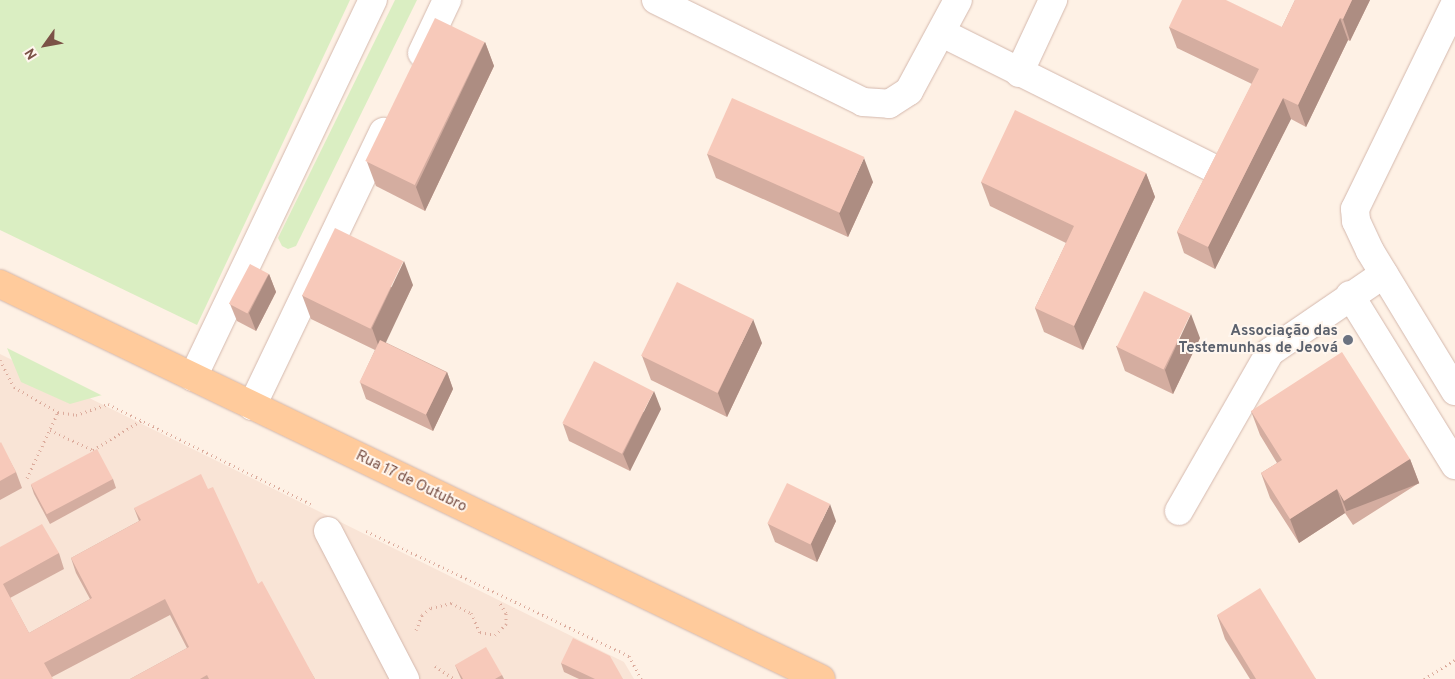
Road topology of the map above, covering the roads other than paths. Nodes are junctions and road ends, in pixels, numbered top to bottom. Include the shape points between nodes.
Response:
1 (373, 0) edge
2 (447, 0) edge
3 (656, 0) edge
4 (958, 0) edge
5 (1053, 0) edge
6 (1455, 4) edge
7 (942, 33) junction
8 (413, 72) edge
9 (1019, 73) junction
10 (395, 108) edge
11 (1209, 166) edge
12 (1384, 274) junction
13 (0, 284) edge
14 (1350, 295) junction
15 (193, 377) junction
16 (1455, 389) edge
17 (252, 406) junction
18 (1420, 409) junction
19 (1455, 465) edge
20 (1179, 510) dead end
21 (328, 531) dead end
22 (405, 679) edge
23 (821, 679) edge

1 - 15 street
2 - 8 street
3 - 7 street via 863,102 889,104 909,91
4 - 7 street
5 - 9 street
6 - 12 street via 1355,209 1356,221
7 - 9 street
9 - 11 street
10 - 17 street
12 - 14 street
12 - 16 street
13 - 15 main road, Rua 17 de Outubro
14 - 18 street
14 - 20 street via 1270,352
15 - 17 main road, Rua 17 de Outubro
16 - 18 street
17 - 23 main road, Rua 17 de Outubro
18 - 19 street
21 - 22 street

